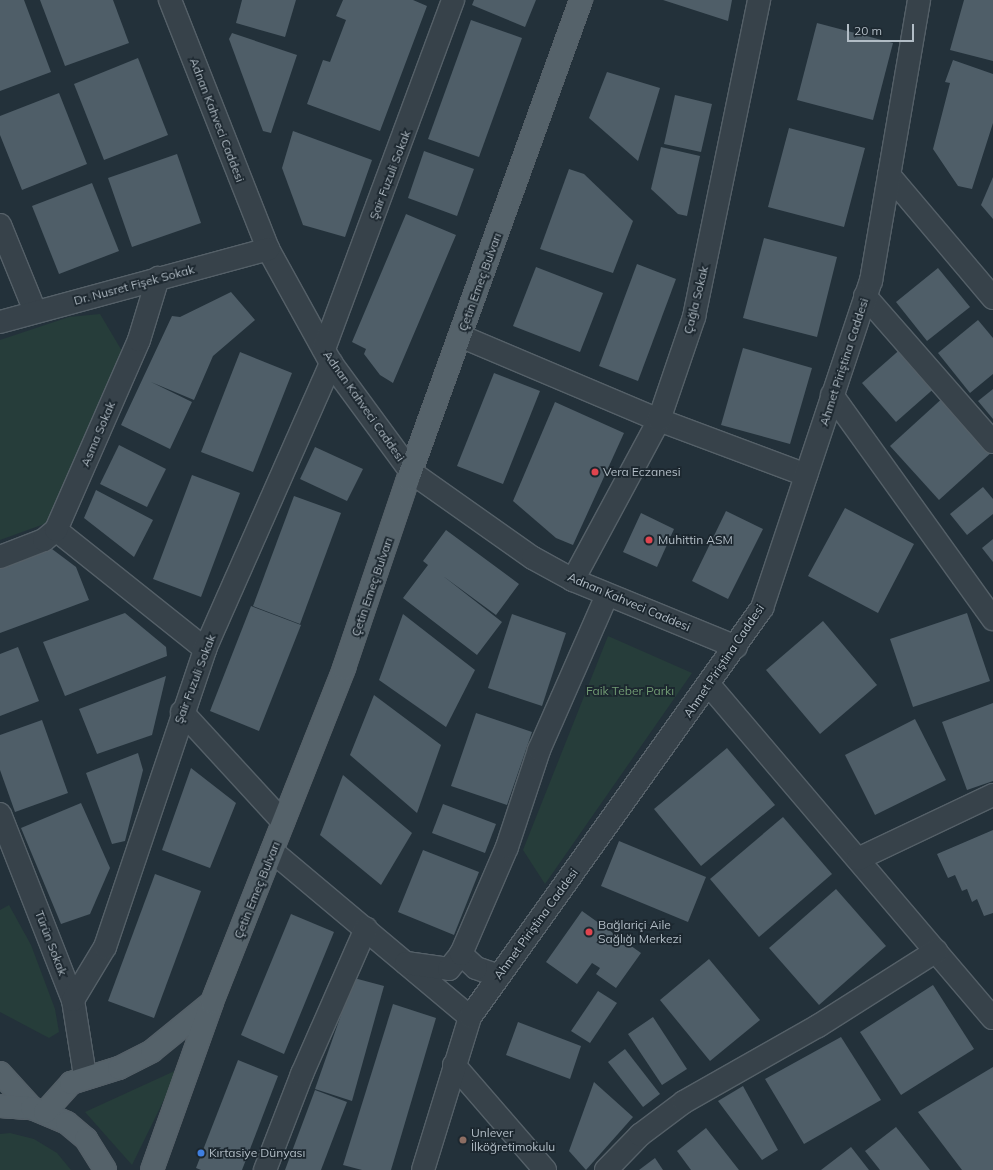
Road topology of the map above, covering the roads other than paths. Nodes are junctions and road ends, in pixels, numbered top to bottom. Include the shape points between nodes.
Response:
1 (170, 0) edge
2 (453, 0) edge
3 (581, 0) edge
4 (759, 0) edge
5 (919, 0) edge
6 (889, 175) junction
7 (0, 225) edge
8 (268, 249) junction
9 (158, 278) junction
10 (865, 296) junction
11 (993, 298) edge
12 (35, 311) junction
13 (0, 322) edge
14 (460, 336) junction
15 (328, 356) junction
16 (832, 396) junction
17 (659, 420) junction
18 (993, 442) edge
19 (411, 472) junction
20 (806, 475) junction
21 (56, 530) junction
22 (0, 557) edge
23 (573, 580) junction
24 (606, 594) junction
25 (993, 619) edge
26 (736, 647) junction
27 (205, 649) junction
28 (710, 686) junction
29 (182, 712) junction
30 (993, 795) edge
31 (0, 814) edge
32 (283, 822) junction
33 (272, 851) junction
34 (858, 860) junction
35 (366, 928) junction
36 (936, 951) junction
37 (461, 954) junction
38 (406, 962) junction
39 (499, 976) junction
40 (73, 1000) junction
41 (212, 1002) junction
42 (470, 1017) junction
43 (993, 1018) edge
44 (454, 1065) junction
45 (0, 1073) edge
46 (85, 1076) junction
47 (0, 1106) edge
48 (38, 1110) junction
49 (155, 1169) edge
50 (105, 1170) edge
51 (265, 1170) edge
52 (423, 1170) edge
53 (545, 1170) edge
54 (606, 1170) edge

1 - 8 street, Adnan Kahveci Caddesi
2 - 15 street, Şair Fuzuli Sokak
3 - 14 main road, Çetin Emeç Bulvarı
4 - 17 street, Çağla Sokak via 694,317
5 - 6 street, Ahmet Piriştina Caddesi
6 - 10 street, Ahmet Piriştina Caddesi
6 - 11 street
7 - 12 street
8 - 9 street, Dr. Nusret Fişek Sokak
8 - 15 street, Adnan Kahveci Caddesi
9 - 12 street, Dr. Nusret Fişek Sokak
9 - 21 street, Asma Sokak via 139,340
10 - 16 street, Ahmet Piriştina Caddesi
10 - 18 street
12 - 13 street, Dr. Nusret Fişek Sokak
14 - 17 street
14 - 19 main road, Çetin Emeç Bulvarı
15 - 19 street, Adnan Kahveci Caddesi
15 - 27 street, Şair Fuzuli Sokak
16 - 20 street, Ahmet Piriştina Caddesi
16 - 25 street
17 - 20 street
17 - 23 street, Çağla Sokak
19 - 23 street, Adnan Kahveci Caddesi via 533,558
19 - 32 main road, Çetin Emeç Bulvarı via 344,668
20 - 26 street, Ahmet Piriştina Caddesi via 762,608
21 - 22 street via 44,540
21 - 27 street
23 - 24 street, Adnan Kahveci Caddesi
24 - 26 street, Adnan Kahveci Caddesi
24 - 37 street via 539,750 507,847
26 - 28 street, Ahmet Piriştina Caddesi
27 - 29 street, Şair Fuzuli Sokak
28 - 34 street
28 - 39 street, Ahmet Piriştina Caddesi
29 - 32 street
29 - 40 street, Şair Fuzuli Sokak via 104,947
30 - 34 street
31 - 40 street, Türün Sokak
32 - 33 main road, Çetin Emeç Bulvarı
33 - 35 street
33 - 41 main road, Çetin Emeç Bulvarı
34 - 36 street
35 - 38 street
35 - 51 street via 302,1074
36 - 43 street
36 - 54 street via 818,1026 684,1102 640,1135
37 - 38 street via 449,969
37 - 39 street via 476,968
38 - 42 street
39 - 42 street, Ahmet Piriştina Caddesi
40 - 46 street, Türün Sokak
41 - 46 main road via 152,1051 119,1068
41 - 49 main road, Çetin Emeç Bulvarı
42 - 44 street, Ahmet Piriştina Caddesi
44 - 52 street, Ahmet Piriştina Caddesi
44 - 53 street
45 - 48 main road
46 - 48 main road via 71,1083
47 - 48 main road
48 - 50 main road via 66,1123 86,1139

